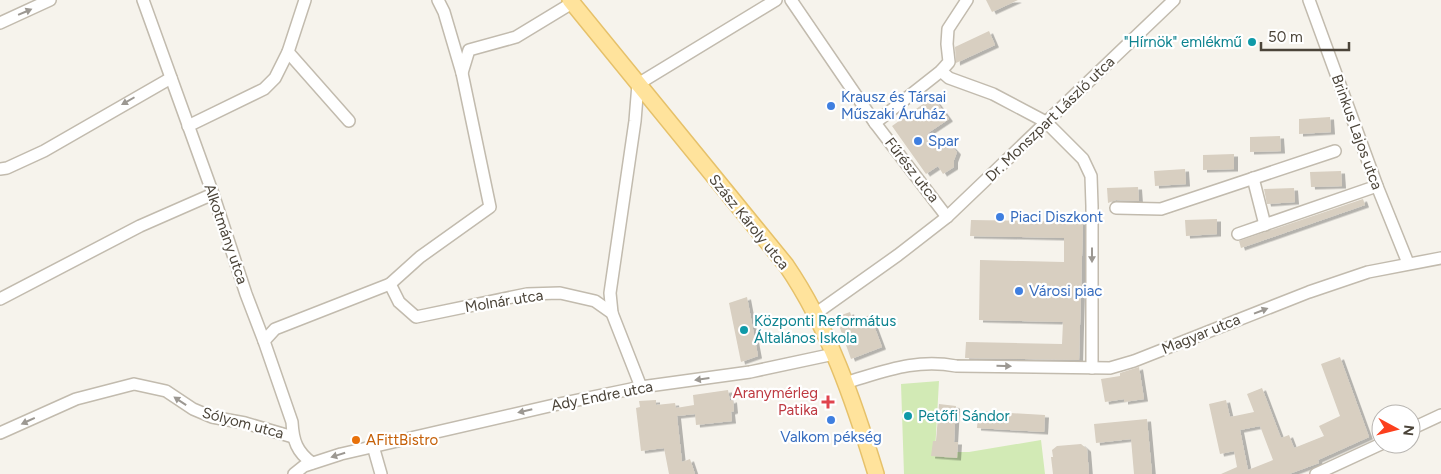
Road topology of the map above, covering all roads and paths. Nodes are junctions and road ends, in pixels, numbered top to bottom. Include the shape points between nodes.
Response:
1 (50, 0) edge
2 (143, 0) edge
3 (305, 0) edge
4 (438, 0) edge
5 (776, 0) edge
6 (791, 0) edge
7 (967, 0) edge
8 (1174, 0) edge
9 (1309, 0) edge
10 (571, 1) edge
11 (0, 22) edge
12 (288, 52) junction
13 (941, 72) junction
14 (462, 73) junction
15 (171, 78) junction
16 (638, 84) junction
17 (349, 121) dead end
18 (1046, 122) junction
19 (875, 123) junction
20 (188, 126) junction
21 (1335, 151) dead end
22 (0, 169) edge
23 (1253, 178) junction
24 (1377, 186) junction
25 (213, 194) junction
26 (1116, 208) dead end
27 (947, 217) junction
28 (1265, 225) junction
29 (1238, 234) dead end
30 (1441, 258) edge
31 (1408, 263) junction
32 (390, 284) junction
33 (0, 299) edge
34 (612, 313) junction
35 (815, 314) junction
36 (264, 340) junction
37 (834, 354) junction
38 (1092, 368) junction
39 (844, 383) junction
40 (641, 387) junction
41 (1441, 415) edge
42 (1421, 425) edge
43 (0, 433) edge
44 (292, 437) junction
45 (373, 446) junction
46 (1371, 449) edge
47 (308, 465) junction
48 (294, 474) edge
49 (381, 474) edge
50 (876, 474) edge
51 (1316, 474) edge

11 -> 1 street
2 - 15 street, Alkotmány utca
3 - 12 street
4 - 14 street
5 - 16 street
6 - 19 street, Fűrész utca
7 - 13 street via 948,28 949,62
8 - 18 street, Dr. Monszpart László utca
9 - 24 street, Brinkus Lajos utca
10 - 14 street via 516,37 469,50
10 - 16 main road, Szász Károly utca
12 - 17 street
12 - 20 street via 275,78 264,90
13 - 18 street
13 - 19 street
14 - 32 street via 490,207 420,257
15 - 20 street, Alkotmány utca
15 -> 22 street via 44,151
16 - 34 street via 610,293
16 - 35 main road, Szász Károly utca via 786,265
18 - 27 street, Dr. Monszpart László utca
18 -> 38 street via 1083,159 1091,176
19 - 27 street, Fűrész utca
20 - 25 street, Alkotmány utca
21 - 23 street
23 - 26 street via 1161,209
23 - 28 street
24 - 28 street
24 - 31 street, Brinkus Lajos utca
25 - 33 street via 140,226
25 - 36 street, Alkotmány utca
27 - 35 street, Dr. Monszpart László utca
28 - 29 street
30 - 31 street, Magyar utca
38 -> 31 street, Magyar utca via 1110,368 1134,362 1309,292 1368,272
32 - 34 street, Molnár utca via 399,302 416,317 527,294 560,293 595,301
32 - 36 street via 275,330
34 - 40 street
35 - 37 main road, Szász Károly utca
36 - 44 street, Alkotmány utca via 292,422
37 - 39 main road, Szász Károly utca
37 -> 40 street, Ady Endre utca via 750,372
39 -> 38 street, Magyar utca via 914,364 939,362 956,366
39 - 50 main road, Szász Károly utca
40 -> 45 street, Ady Endre utca
41 - 42 street
44 -> 43 street, Sólyom utca via 212,416 192,409 166,391 134,384 76,399
44 - 47 street, Alkotmány utca
45 -> 47 street, Ady Endre utca
45 - 49 street
46 - 51 street
47 - 48 street

